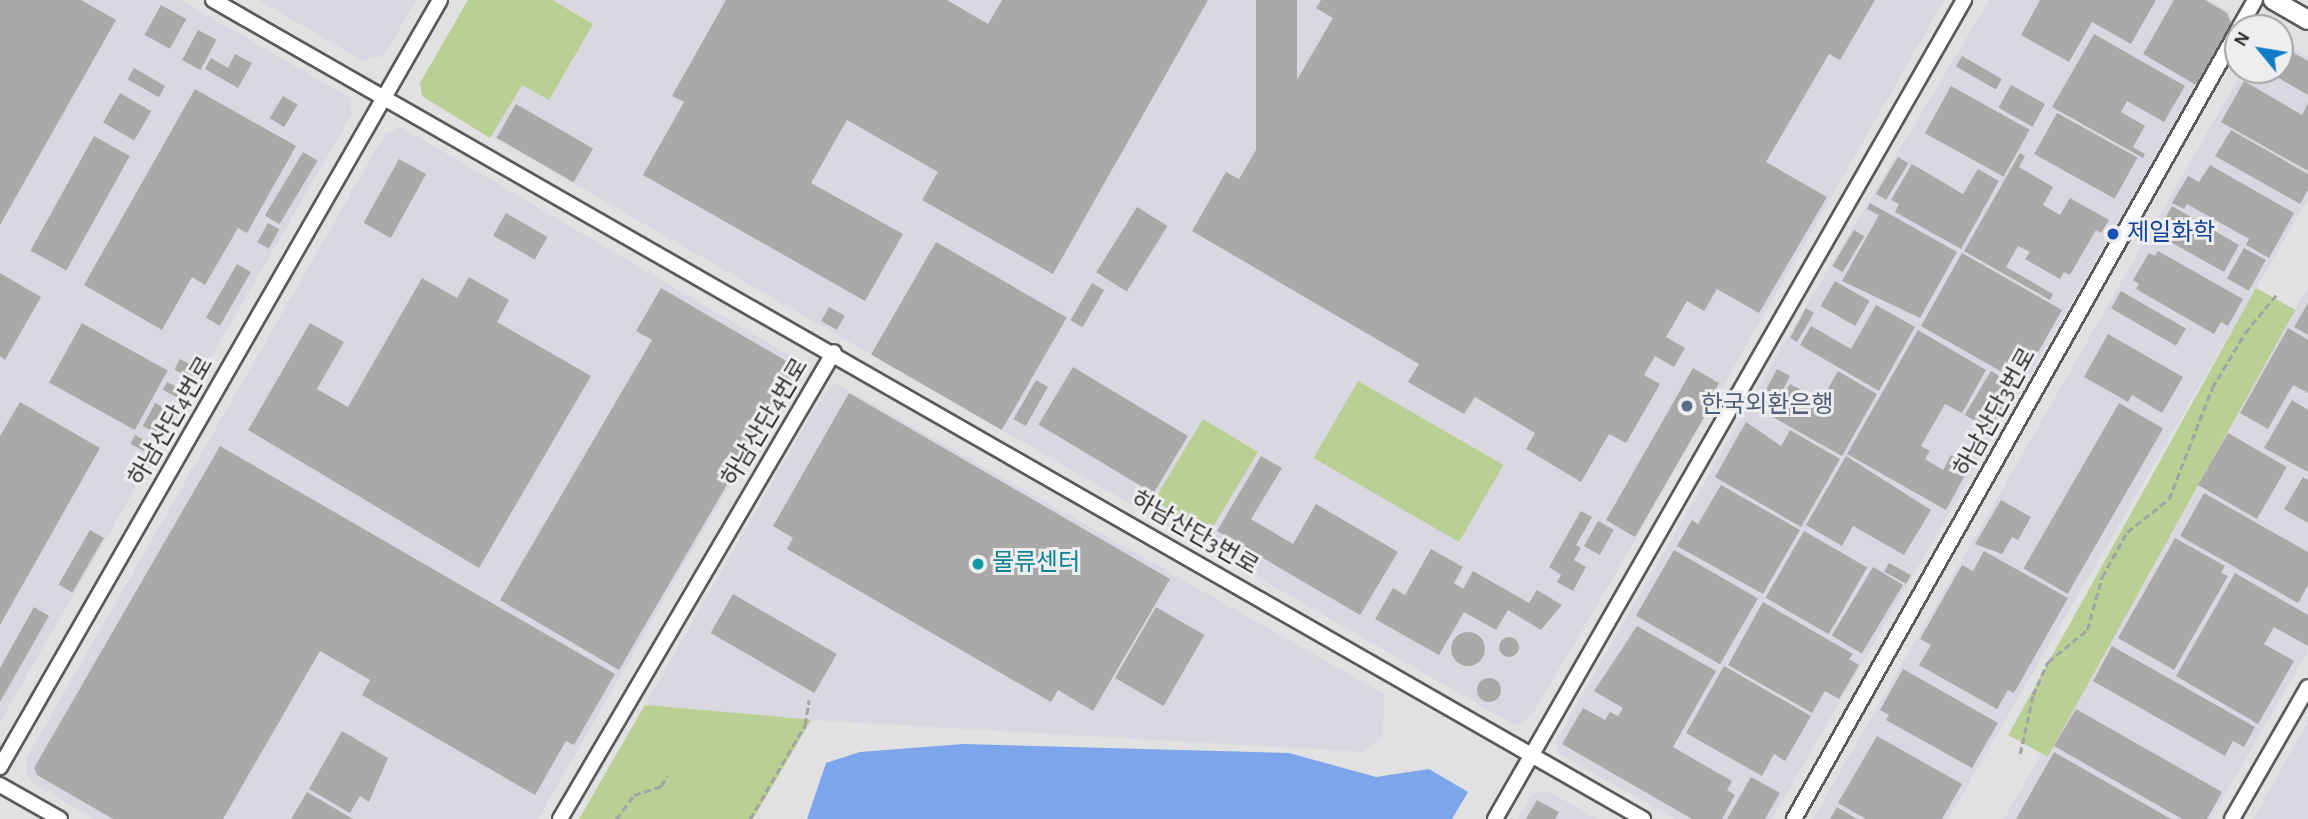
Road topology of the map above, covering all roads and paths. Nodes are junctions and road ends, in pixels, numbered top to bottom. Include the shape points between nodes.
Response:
1 (213, 0) edge
2 (440, 0) edge
3 (1965, 0) edge
4 (2273, 0) edge
5 (2308, 20) edge
6 (2224, 56) edge
7 (383, 99) junction
8 (2276, 295) dead end
9 (834, 352) junction
10 (2308, 687) edge
11 (809, 700) dead end
12 (1531, 754) junction
13 (2020, 754) dead end
14 (0, 766) edge
15 (667, 776) dead end
16 (0, 785) edge
17 (60, 819) edge
18 (560, 819) edge
19 (616, 819) edge
20 (750, 819) edge
21 (1494, 819) edge
22 (1643, 819) edge
23 (1794, 819) edge
24 (2232, 819) edge

1 - 7 street, 하남산단4번로
2 - 7 street, 하남산단4번로
3 - 12 street
4 - 5 street
6 - 23 street, 하남산단3번로
7 - 9 street, 하남산단4번로
7 - 14 street, 하남산단4번로
8 - 13 path via 2245,333 2212,388 2194,425 2179,483 2169,499 2127,532 2102,577 2087,630 2048,663 2033,695
9 - 12 street, 하남산단3번로
9 - 18 street, 하남산단4번로
10 - 24 street
11 - 20 path via 805,725
12 - 21 street
12 - 22 street, 하남산단3번로
15 - 19 path via 661,786 634,795
16 - 17 street

